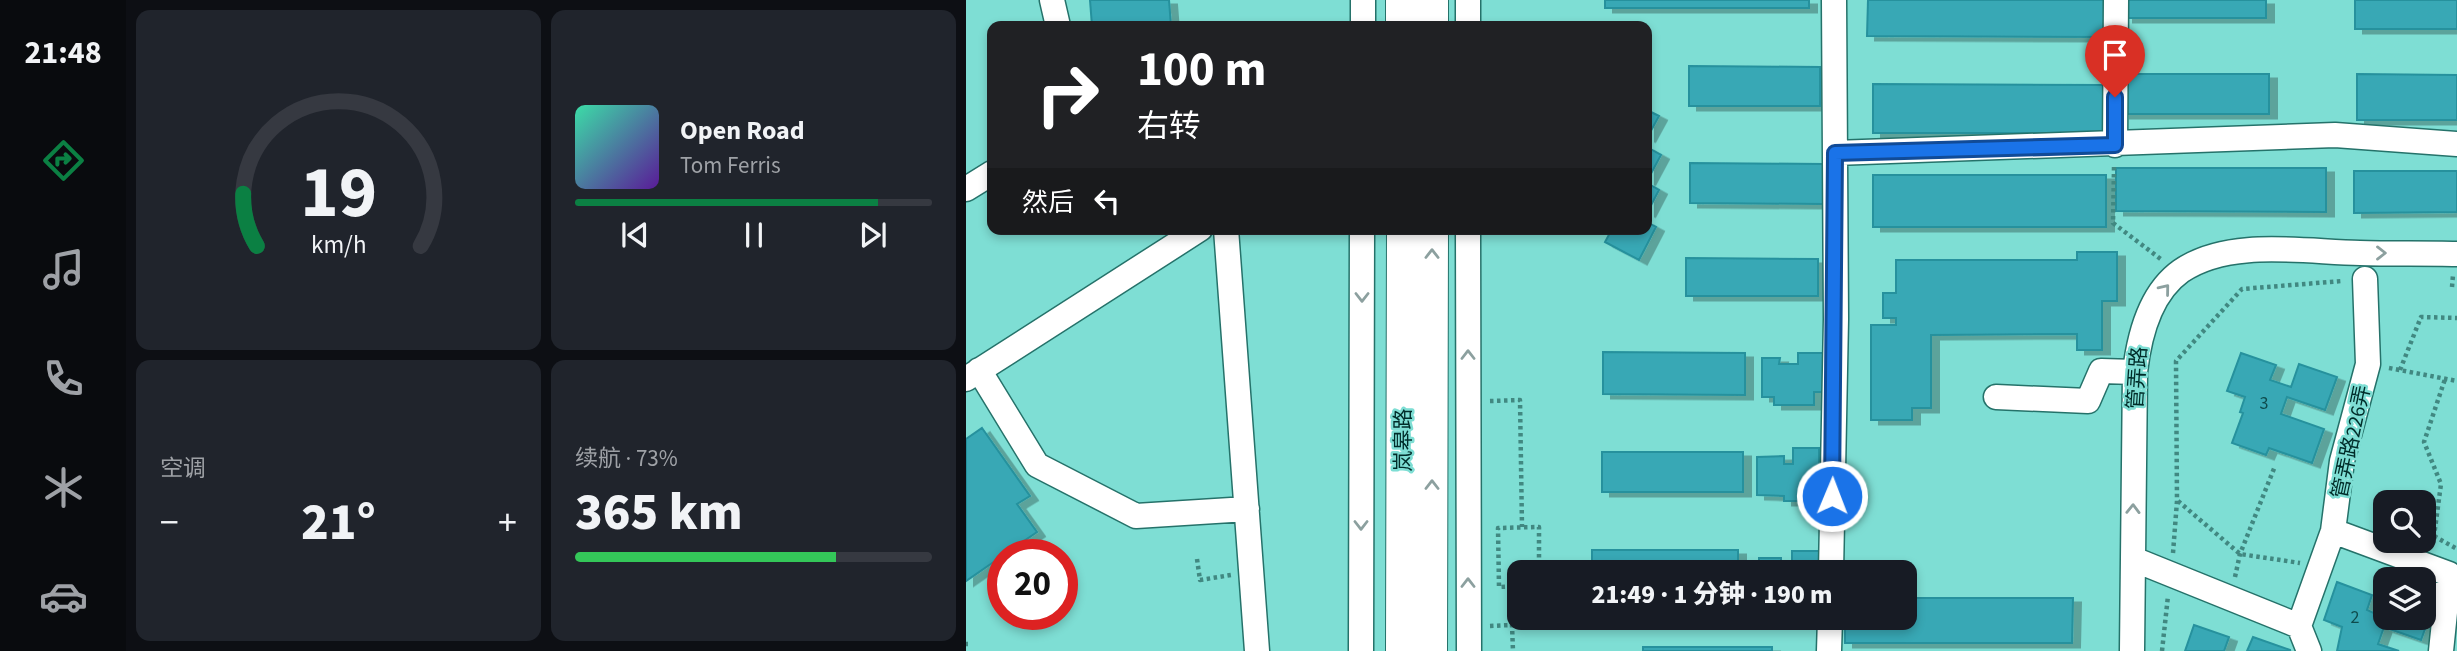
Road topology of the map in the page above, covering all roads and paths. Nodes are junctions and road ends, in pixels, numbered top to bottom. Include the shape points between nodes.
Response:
1 (1052, 0) edge
2 (1363, 0) edge
3 (1402, 0) edge
4 (1432, 0) edge
5 (1468, 0) edge
6 (1834, 0) edge
7 (2116, 0) edge
8 (1057, 21) edge
9 (1363, 21) edge
10 (1402, 21) edge
11 (1432, 21) edge
12 (1468, 21) edge
13 (2457, 144) edge
14 (2115, 145) junction
15 (1835, 153) junction
16 (987, 176) edge
17 (966, 189) edge
18 (1191, 235) edge
19 (1226, 235) edge
20 (1363, 235) edge
21 (1404, 235) edge
22 (1431, 235) edge
23 (1468, 235) edge
24 (2457, 254) edge
25 (2179, 272) junction
26 (2365, 279) joint
27 (2457, 318) edge
28 (2368, 364) junction
29 (2400, 370) junction
30 (1417, 372) junction
31 (2135, 372) junction
32 (973, 375) edge
33 (2445, 379) junction
34 (2457, 381) edge
35 (1996, 397) dead end
36 (1468, 401) junction
37 (2275, 466) dead end
38 (2177, 501) junction
39 (1247, 509) junction
40 (2436, 521) edge
41 (1522, 527) junction
42 (2333, 531) junction
43 (2436, 537) edge
44 (2457, 549) edge
45 (2415, 553) edge
46 (2241, 554) junction
47 (1197, 559) dead end
48 (2133, 559) junction
49 (2408, 559) junction
50 (1539, 560) edge
51 (1830, 560) edge
52 (2321, 566) junction
53 (2171, 575) junction
54 (1200, 580) dead end
55 (1507, 587) edge
56 (2231, 598) junction
57 (2299, 625) junction
58 (1830, 630) edge
59 (1469, 639) edge
60 (1257, 651) edge
61 (1361, 651) edge
62 (1402, 651) edge
63 (1432, 651) edge
64 (1513, 651) edge
65 (1829, 651) edge
66 (2132, 651) edge
67 (2162, 651) edge
68 (2309, 651) edge
69 (2441, 651) edge

1 - 8 street
2 - 9 street
3 - 10 main road
4 - 11 main road
5 - 12 street
6 - 15 street
7 - 14 street
13 - 14 street via 2335,135
14 - 15 street
14 - 25 path via 2113,223
15 - 51 street
16 - 17 street
18 - 32 street
19 - 39 street
20 -> 61 street
21 - 30 main road, 岚皋路
30 -> 22 main road, 岚皋路
36 -> 23 street
25 -> 24 street, 管弄路 via 2207,257 2247,251
31 -> 25 street, 管弄路 via 2139,338 2155,302
26 - 28 street, 管弄路226弄
26 - 38 path via 2242,289 2176,361
27 - 29 path via 2421,317
28 - 29 path
28 - 42 street, 管弄路226弄 via 2342,461
29 - 33 path
30 - 62 main road, 岚皋路
63 -> 30 main road, 岚皋路
31 - 35 street via 2101,372 2088,401
48 -> 31 street, 管弄路
32 - 39 street via 1037,465 1136,516
33 - 34 path
33 - 40 path via 2424,442 2441,484
36 - 41 path via 1520,400
59 -> 36 street
37 - 46 path
38 - 46 path
38 - 53 path
39 - 60 street
41 - 50 path via 1539,527
41 - 55 path via 1498,528 1499,587
42 - 49 street
42 - 52 street, 管弄路226弄
43 - 44 path
45 - 49 path
46 - 52 path
46 - 56 path
47 - 54 path
48 - 53 street
48 - 66 street, 管弄路
49 - 69 street via 2449,574
52 - 57 street, 管弄路226弄
53 - 56 street
53 - 67 path
56 - 57 street
57 - 68 street
58 - 65 street
59 - 64 path via 1512,625

